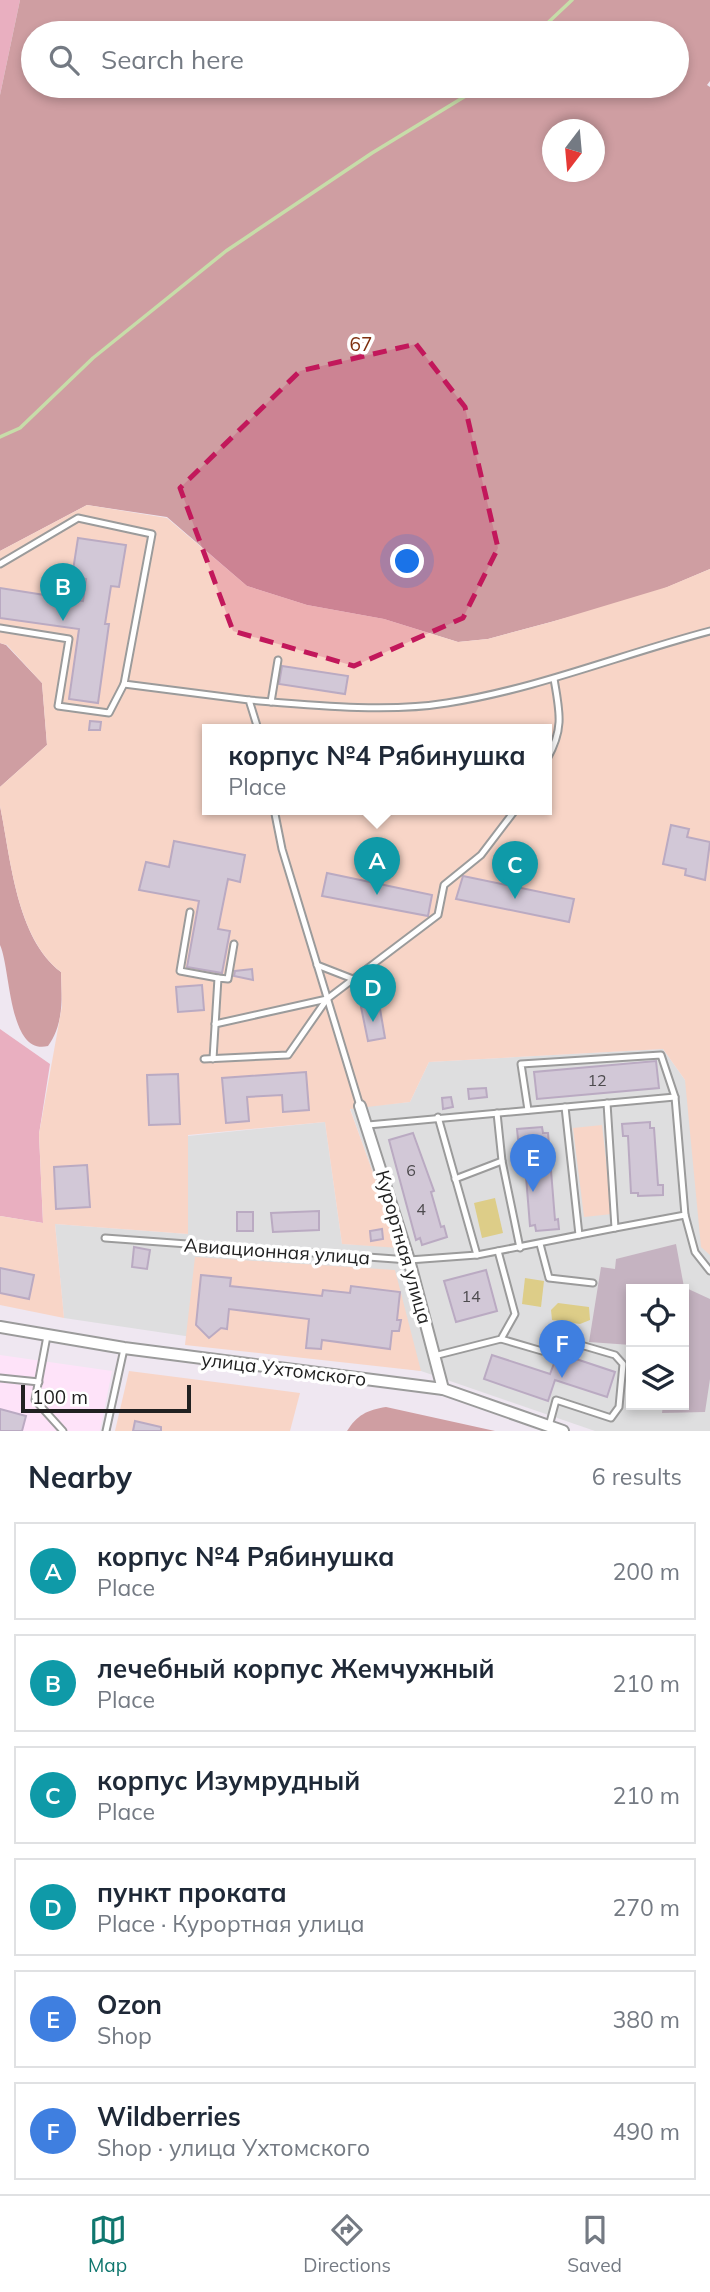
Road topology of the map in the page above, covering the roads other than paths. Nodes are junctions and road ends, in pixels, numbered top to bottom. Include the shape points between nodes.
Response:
1 (0, 564) edge
2 (0, 628) edge
3 (710, 631) edge
4 (278, 660) dead end
5 (554, 679) junction
6 (124, 684) junction
7 (249, 700) junction
8 (271, 702) junction
9 (256, 724) edge
10 (552, 750) edge
11 (276, 815) edge
12 (511, 815) edge
13 (190, 912) dead end
14 (234, 944) dead end
15 (317, 965) junction
16 (218, 978) junction
17 (353, 979) junction
18 (327, 999) junction
19 (215, 1024) junction
20 (204, 1059) dead end
21 (212, 1059) junction
22 (675, 1097) junction
23 (607, 1103) junction
24 (360, 1106) joint
25 (565, 1107) junction
26 (528, 1110) junction
27 (497, 1113) junction
28 (438, 1117) junction
29 (368, 1125) junction
30 (502, 1161) junction
31 (455, 1179) junction
32 (685, 1214) junction
33 (615, 1228) junction
34 (579, 1235) junction
35 (105, 1238) dead end
36 (540, 1244) junction
37 (520, 1248) junction
38 (498, 1251) junction
39 (477, 1255) junction
40 (409, 1260) junction
41 (710, 1271) edge
42 (593, 1283) dead end
43 (0, 1327) edge
44 (47, 1336) junction
45 (501, 1339) junction
46 (124, 1348) junction
47 (434, 1356) junction
48 (0, 1378) edge
49 (39, 1382) junction
50 (443, 1389) junction
51 (549, 1426) junction
52 (63, 1431) edge
53 (106, 1431) edge
54 (563, 1431) edge

1 - 6 lane via 78,519 152,534
2 - 6 lane via 69,639 58,706 109,713
3 - 5 lane
4 - 8 lane
5 - 8 lane via 445,704 338,708
5 - 10 lane via 559,738
6 - 7 lane
7 - 8 lane
7 - 9 lane
11 - 15 lane
12 - 17 lane via 481,855 444,885 439,915
13 - 16 lane via 180,971
14 - 16 lane via 228,979
15 - 17 lane
15 - 18 lane
16 - 19 lane
17 - 18 lane
18 - 19 lane
18 - 21 lane via 288,1055
18 - 24 lane
19 - 21 lane
20 - 21 lane
22 - 23 lane
22 - 26 lane via 661,1055 522,1064
22 - 32 lane
23 - 25 lane
23 - 33 lane
24 - 29 street, Курортная улица
25 - 26 lane
25 - 34 lane
26 - 27 lane
27 - 28 lane
27 - 30 lane
28 - 29 lane
28 - 31 lane
29 - 40 street, Курортная улица
30 - 31 lane
30 - 37 lane
31 - 39 lane
32 - 33 lane, Авиационная улица
32 - 41 lane via 695,1252
33 - 34 lane, Авиационная улица
34 - 36 lane, Авиационная улица
35 - 40 lane, Авиационная улица
36 - 37 lane, Авиационная улица
36 - 42 lane via 549,1278
37 - 38 lane, Авиационная улица
38 - 39 lane, Авиационная улица
38 - 45 lane via 515,1314
39 - 40 lane, Авиационная улица
40 - 47 street, Курортная улица
43 - 44 street, улица Ухтомского
44 - 46 street, улица Ухтомского
44 - 49 lane
45 - 47 lane
45 - 51 lane via 542,1351 574,1343 615,1355 623,1364 619,1407 611,1418 556,1400
46 - 50 street, улица Ухтомского
46 - 53 lane
47 - 50 street, Курортная улица
48 - 49 lane
49 - 52 lane via 35,1400
50 - 51 street, улица Ухтомского
51 - 54 street, улица Ухтомского

